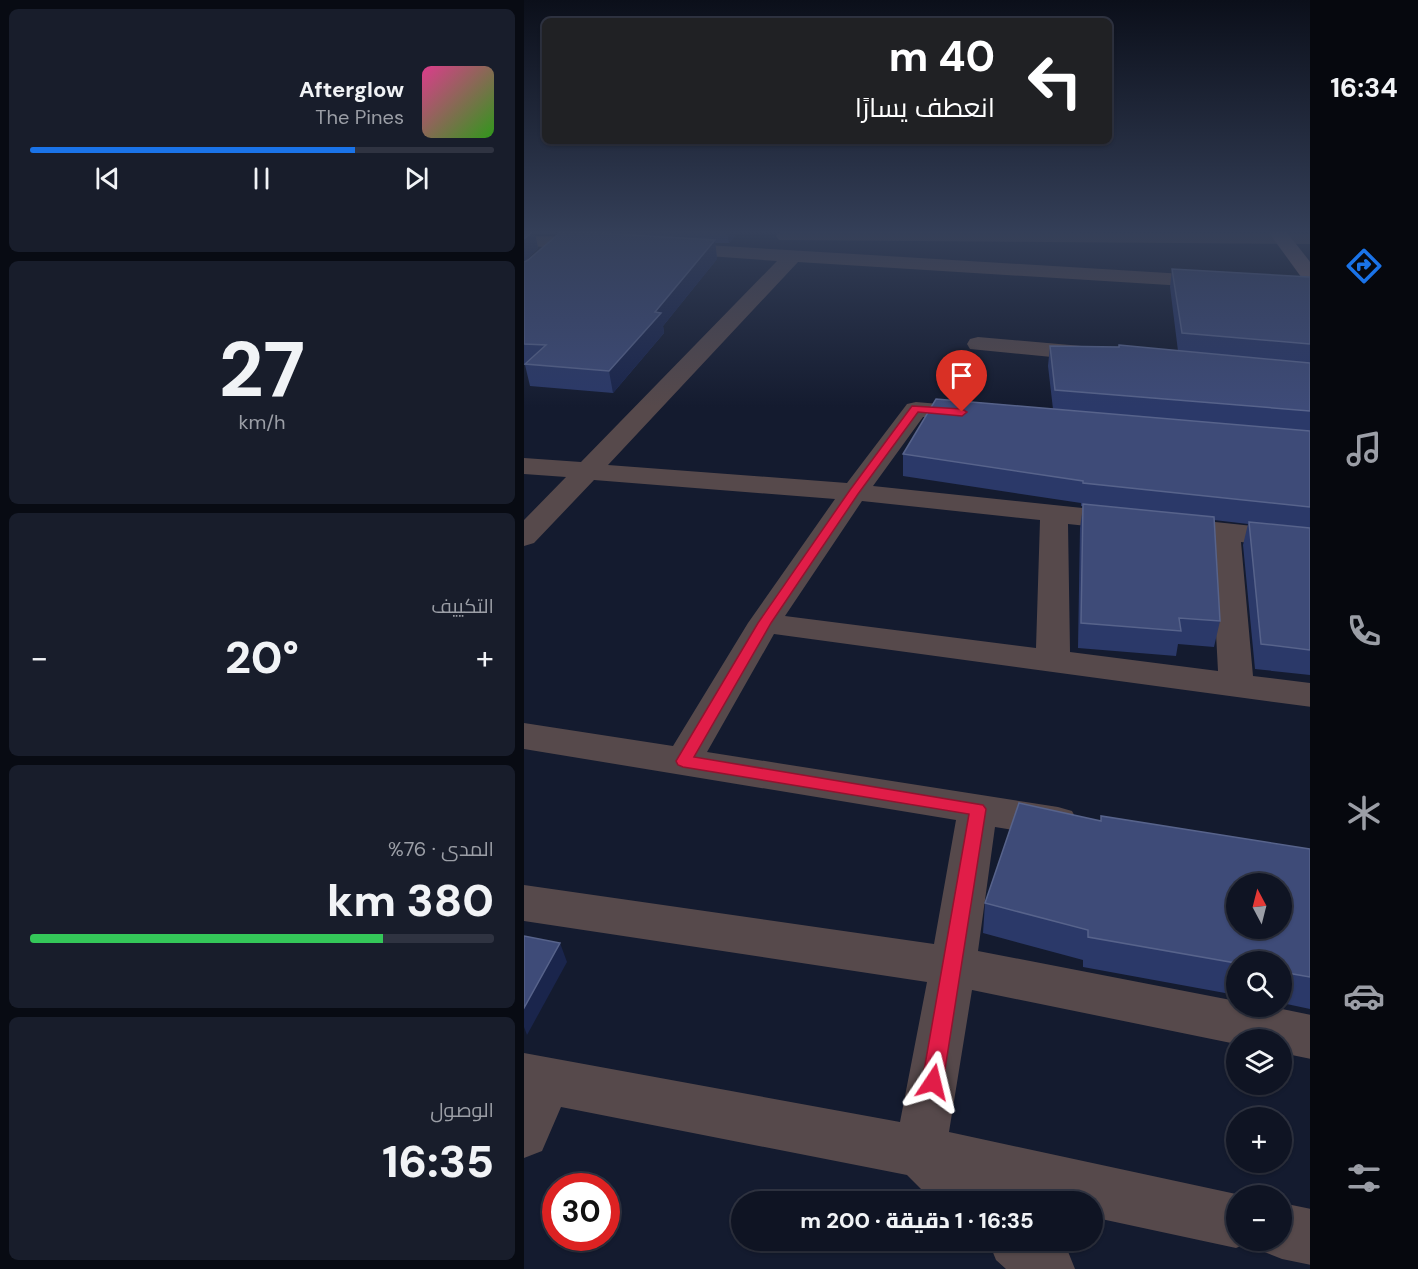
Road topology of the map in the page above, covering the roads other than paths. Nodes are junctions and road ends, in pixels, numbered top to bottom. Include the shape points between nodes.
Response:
1 (761, 289) edge
2 (978, 344) dead end
3 (1109, 356) edge
4 (999, 416) edge
5 (524, 466) edge
6 (587, 472) junction
7 (854, 492) junction
8 (1054, 514) junction
9 (1225, 532) junction
10 (524, 537) edge
11 (1310, 542) edge
12 (764, 623) junction
13 (1053, 662) junction
14 (1236, 685) junction
15 (1310, 695) edge
16 (524, 736) edge
17 (683, 761) junction
18 (978, 809) junction
19 (1092, 828) edge
20 (524, 903) edge
21 (953, 966) junction
22 (1310, 1037) edge
23 (536, 1078) edge
24 (524, 1133) edge
25 (920, 1152) junction
26 (962, 1191) edge
27 (1226, 1219) edge
28 (1292, 1233) edge
29 (1310, 1237) edge
30 (1028, 1251) edge
31 (1047, 1269) edge

1 - 6 street
2 - 3 street
4 - 7 street via 916,409
5 - 6 street
6 - 7 street
6 - 10 street
7 - 8 street
7 - 12 street
8 - 9 street
8 - 13 street
9 - 11 street
9 - 14 street
12 - 13 street
12 - 17 street
13 - 14 street
14 - 15 street
16 - 17 street
17 - 18 street
18 - 19 street
18 - 21 street
20 - 21 street
21 - 22 street
21 - 25 street
23 - 24 street
23 - 25 street
25 - 26 street
25 - 27 street
28 - 29 street
30 - 31 street

